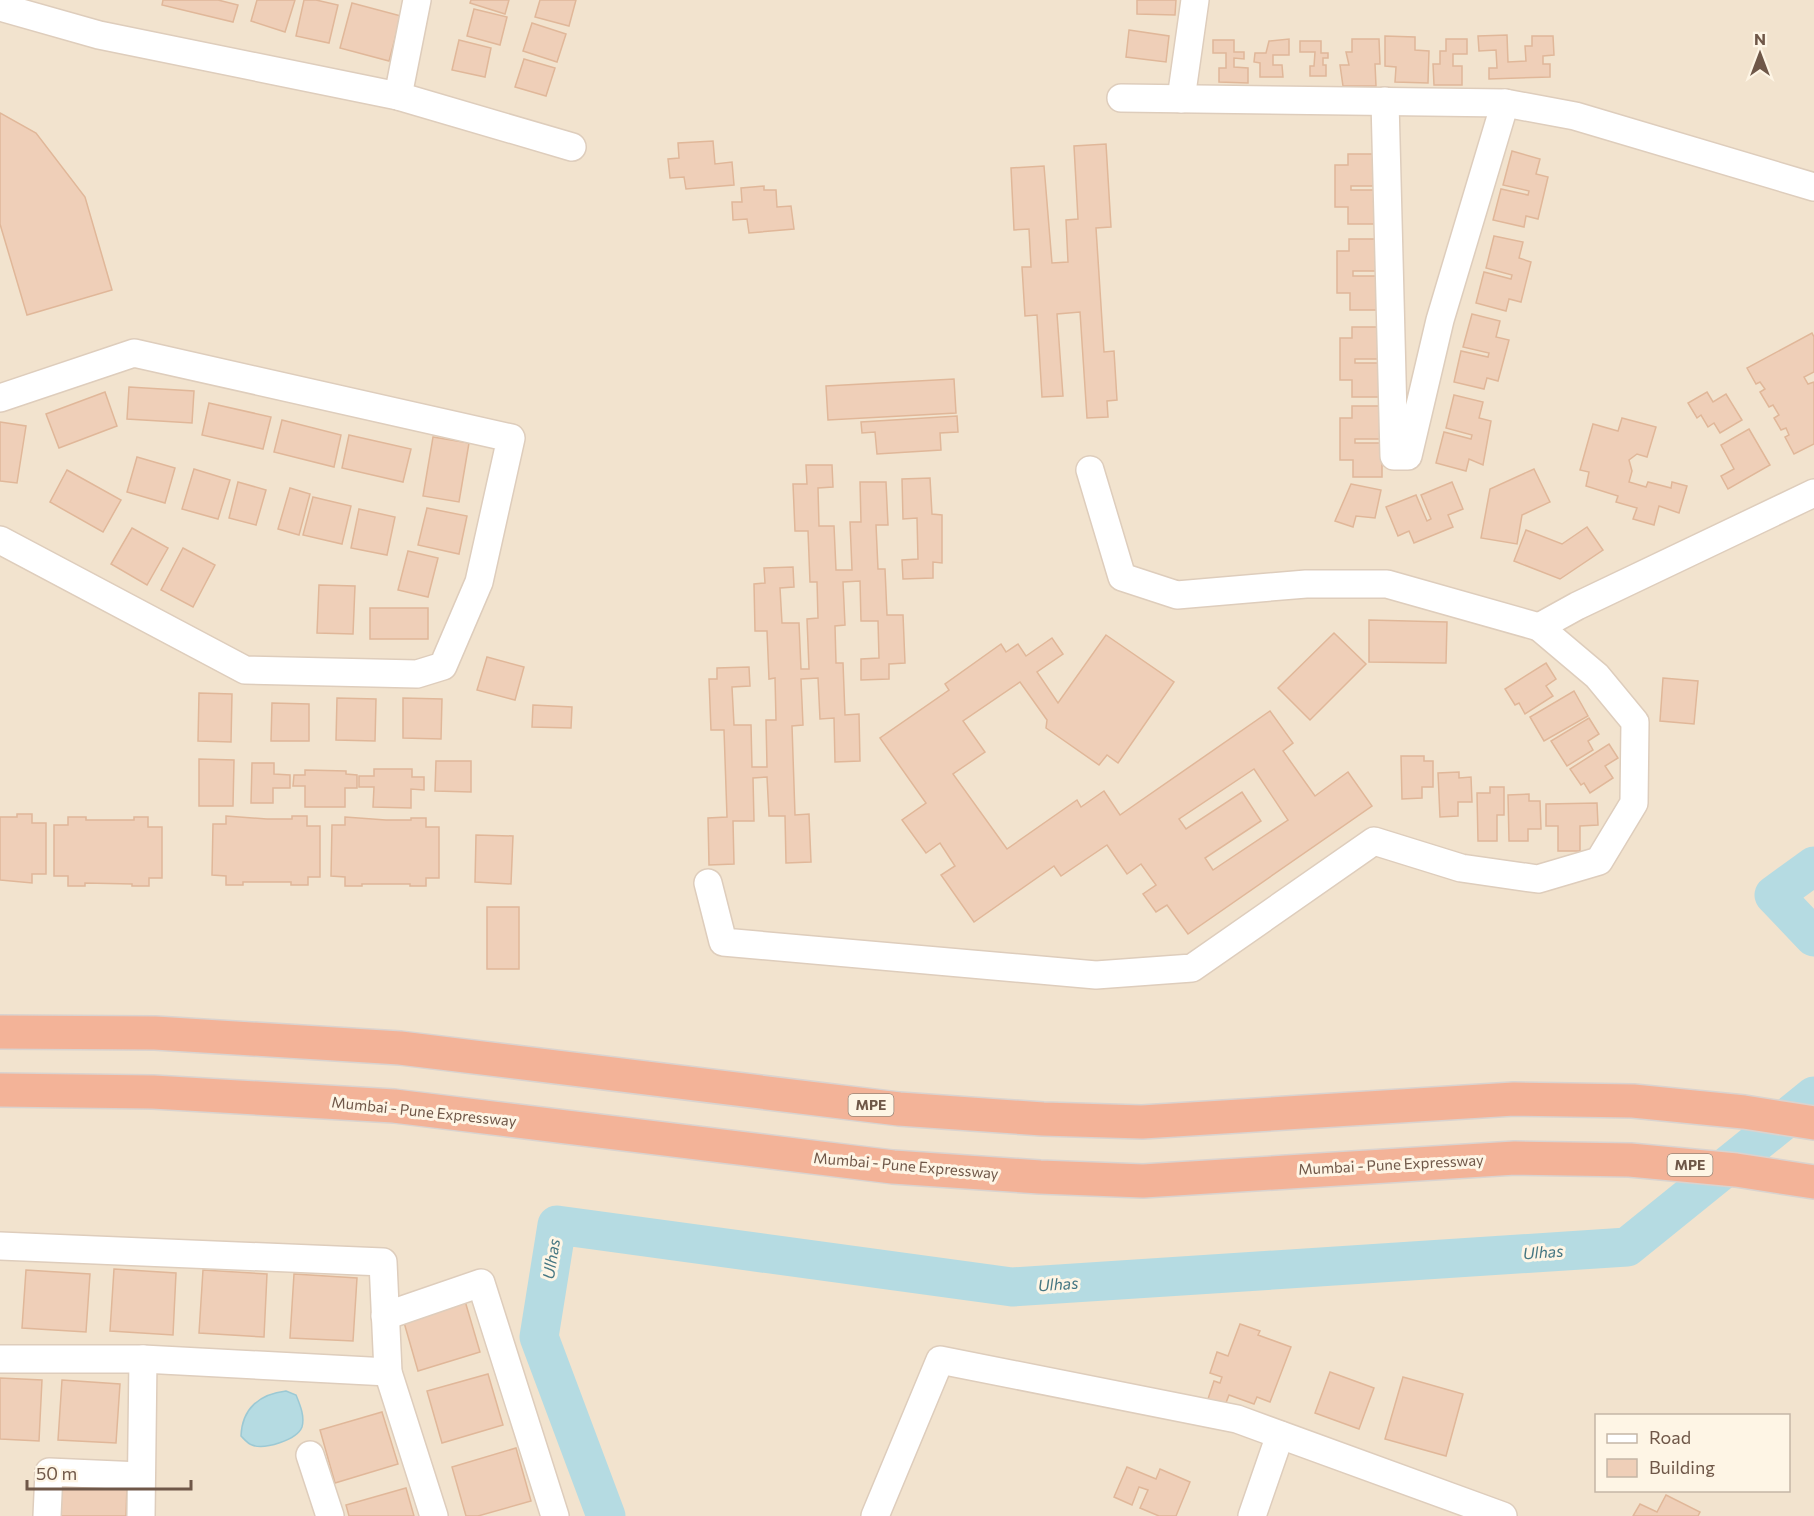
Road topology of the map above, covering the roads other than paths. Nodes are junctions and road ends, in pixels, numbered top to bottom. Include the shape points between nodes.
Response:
1 (417, 0) edge
2 (1195, 0) edge
3 (0, 7) edge
4 (398, 96) junction
5 (1121, 98) dead end
6 (1181, 99) junction
7 (1385, 101) junction
8 (1505, 103) junction
9 (572, 147) dead end
10 (1814, 187) edge
11 (0, 398) edge
12 (1090, 470) dead end
13 (1814, 493) edge
14 (0, 540) edge
15 (1539, 627) junction
16 (708, 883) dead end
17 (0, 1032) edge
18 (0, 1090) edge
19 (1814, 1123) edge
20 (1814, 1182) edge
21 (0, 1246) edge
22 (386, 1316) junction
23 (0, 1359) edge
24 (142, 1359) junction
25 (388, 1372) junction
26 (1280, 1435) junction
27 (310, 1455) dead end
28 (141, 1476) junction
29 (47, 1516) edge
30 (141, 1516) edge
31 (330, 1516) edge
32 (434, 1516) edge
33 (555, 1516) edge
34 (875, 1516) edge
35 (1252, 1516) edge
36 (1503, 1516) edge

1 - 4 street
2 - 6 street
3 - 4 street via 99,35
4 - 9 street
5 - 6 street
6 - 7 street
7 - 8 street
7 - 8 street via 1394,456 1408,456 1440,320
8 - 10 street via 1575,116
11 - 14 street via 134,352 511,438 479,582 443,666 417,674 245,670
12 - 15 street via 1122,577 1177,595 1306,584 1388,584
13 - 15 street
15 - 16 street via 1597,676 1635,722 1635,803 1599,861 1539,879 1461,868 1374,841 1192,968 1096,975 723,942
17 - 19 highway, MPE via 155,1033 400,1048 899,1109 1043,1119 1142,1122 1514,1099 1633,1101
18 - 20 highway, Mumbai - Pune Expressway / MPE via 153,1092 394,1106 893,1167 1040,1177 1143,1181 1515,1158 1643,1161
21 - 22 street via 383,1262
22 - 25 street
22 - 33 street via 481,1283
23 - 24 street
24 - 25 street
24 - 28 street
25 - 32 street
26 - 34 street via 1237,1419 940,1360
26 - 35 street
26 - 36 street
27 - 31 street
28 - 29 street via 49,1472
28 - 30 street

